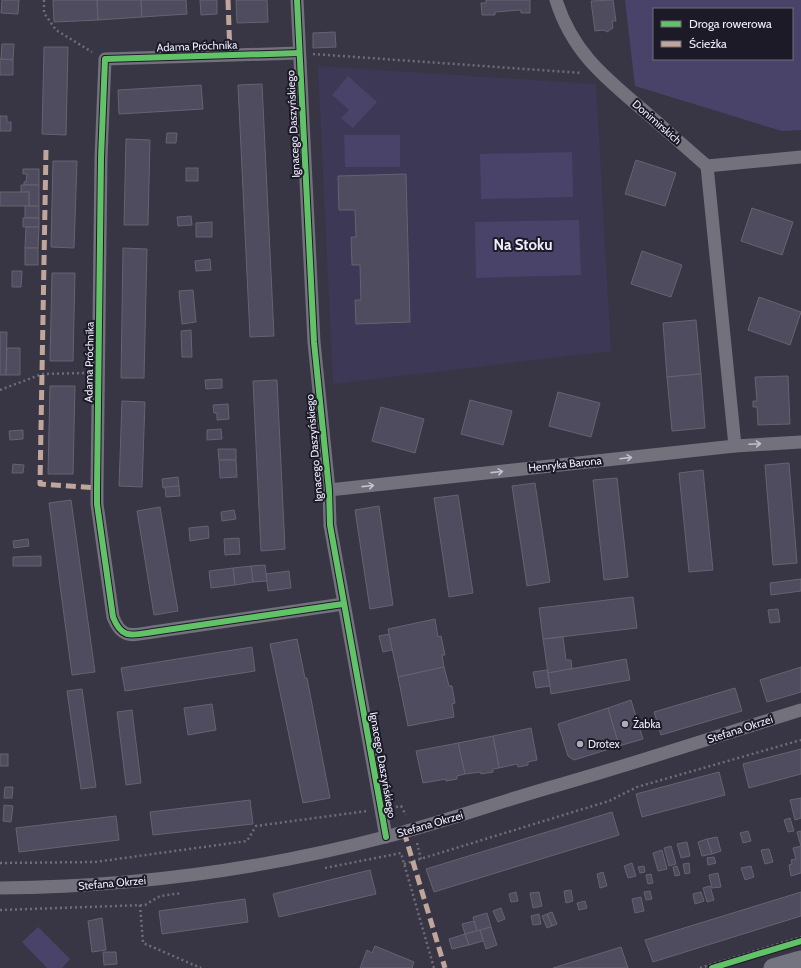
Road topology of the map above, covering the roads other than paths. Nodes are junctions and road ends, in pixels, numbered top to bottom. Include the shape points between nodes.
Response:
1 (297, 0) edge
2 (556, 0) edge
3 (300, 53) junction
4 (801, 157) edge
5 (707, 166) junction
6 (801, 442) edge
7 (735, 446) junction
8 (329, 490) junction
9 (343, 604) junction
10 (801, 710) edge
11 (386, 837) junction
12 (0, 888) edge
13 (801, 960) edge
14 (773, 968) edge

1 - 3 street
2 - 5 street, Donimirskich via 563,21 574,41 602,75
3 - 8 street, Ignacego Daszyńskiego via 314,342
3 - 9 street, Adama Próchnika via 105,59 101,158 97,504 113,617 122,633 145,634
4 - 5 street
5 - 7 street
7 -> 6 street, Henryka Barona
8 -> 7 street, Henryka Barona
8 - 9 street, Ignacego Daszyńskiego via 330,525
9 - 11 street, Ignacego Daszyńskiego
10 - 11 street, Stefana Okrzei
11 - 12 street, Stefana Okrzei via 263,864 147,881
13 - 14 main road

